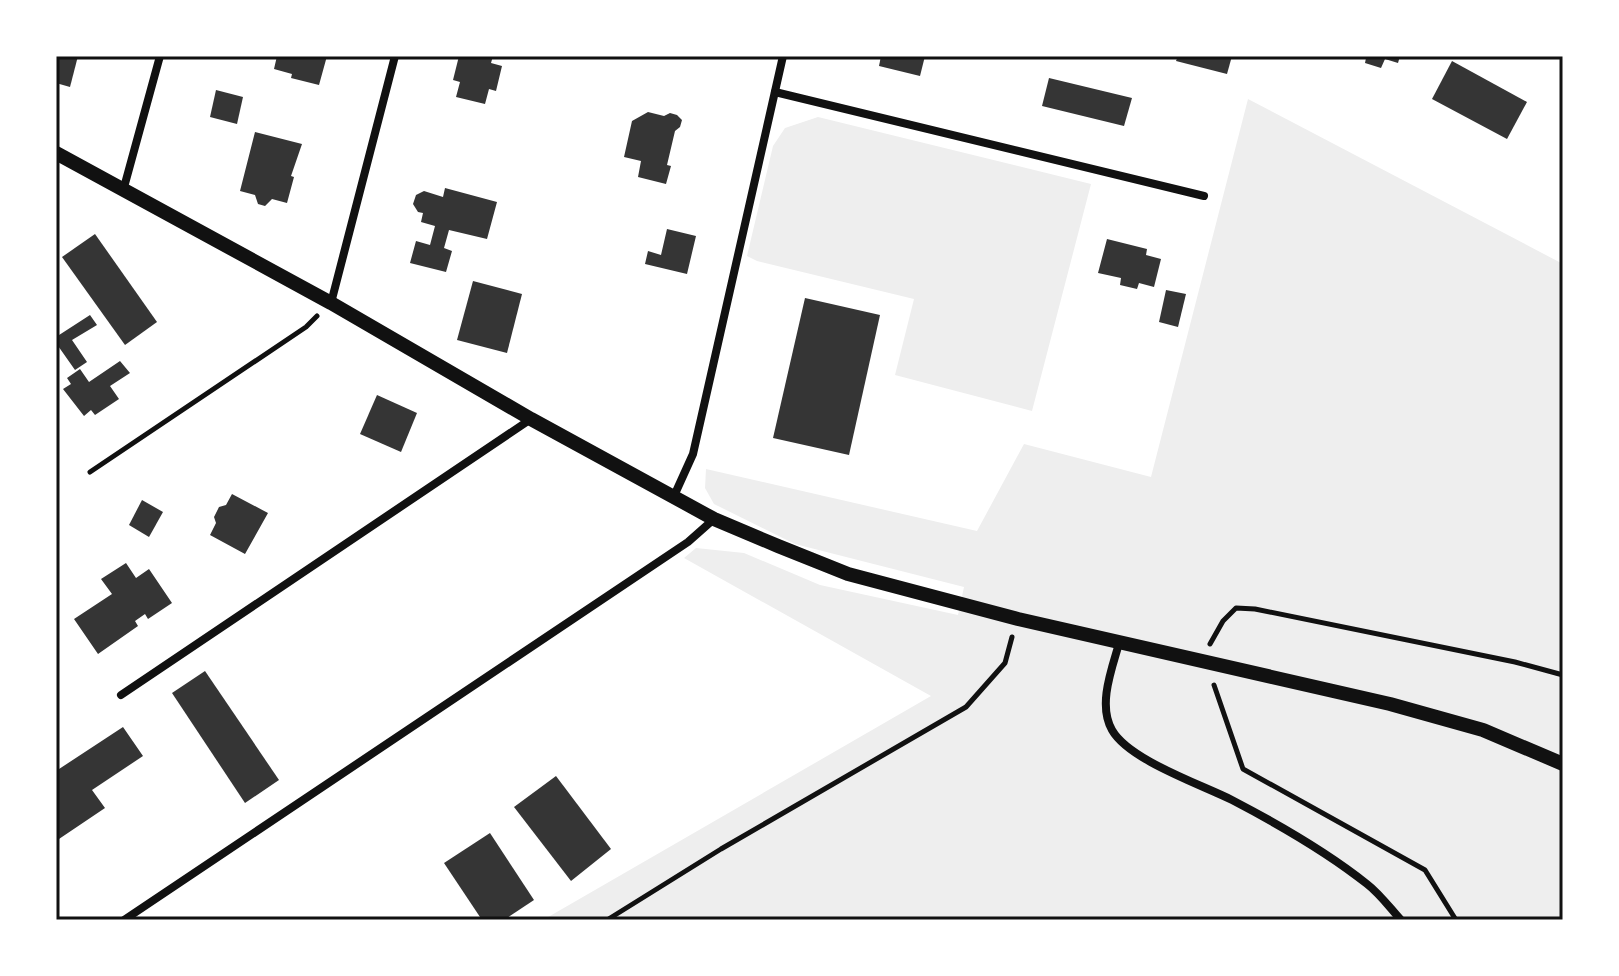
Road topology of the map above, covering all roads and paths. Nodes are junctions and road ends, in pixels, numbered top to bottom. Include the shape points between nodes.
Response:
1 (160, 56) edge
2 (395, 56) edge
3 (783, 56) edge
4 (775, 92) junction
5 (56, 153) edge
6 (123, 192) junction
7 (1204, 196) dead end
8 (331, 303) junction
9 (531, 419) junction
10 (90, 472) dead end
11 (674, 496) junction
12 (714, 519) junction
13 (1018, 619) junction
14 (1120, 640) junction
15 (121, 695) dead end
16 (1563, 764) edge
17 (124, 920) edge
18 (607, 920) edge
19 (1401, 920) edge

1 - 6 street
2 - 8 street
3 - 4 street
4 - 7 street
4 - 11 street via 693,454
5 - 6 street
6 - 8 street
8 - 9 street
8 - 10 path via 306,327
9 - 11 street
9 - 15 street
11 - 12 street
12 - 13 street via 848,574
12 - 17 street via 688,542
13 - 14 street
13 - 18 path via 1005,663 966,707
14 - 16 street via 1483,730
14 - 19 street via 1106,704 1111,729 1128,747 1326,855 1369,885

